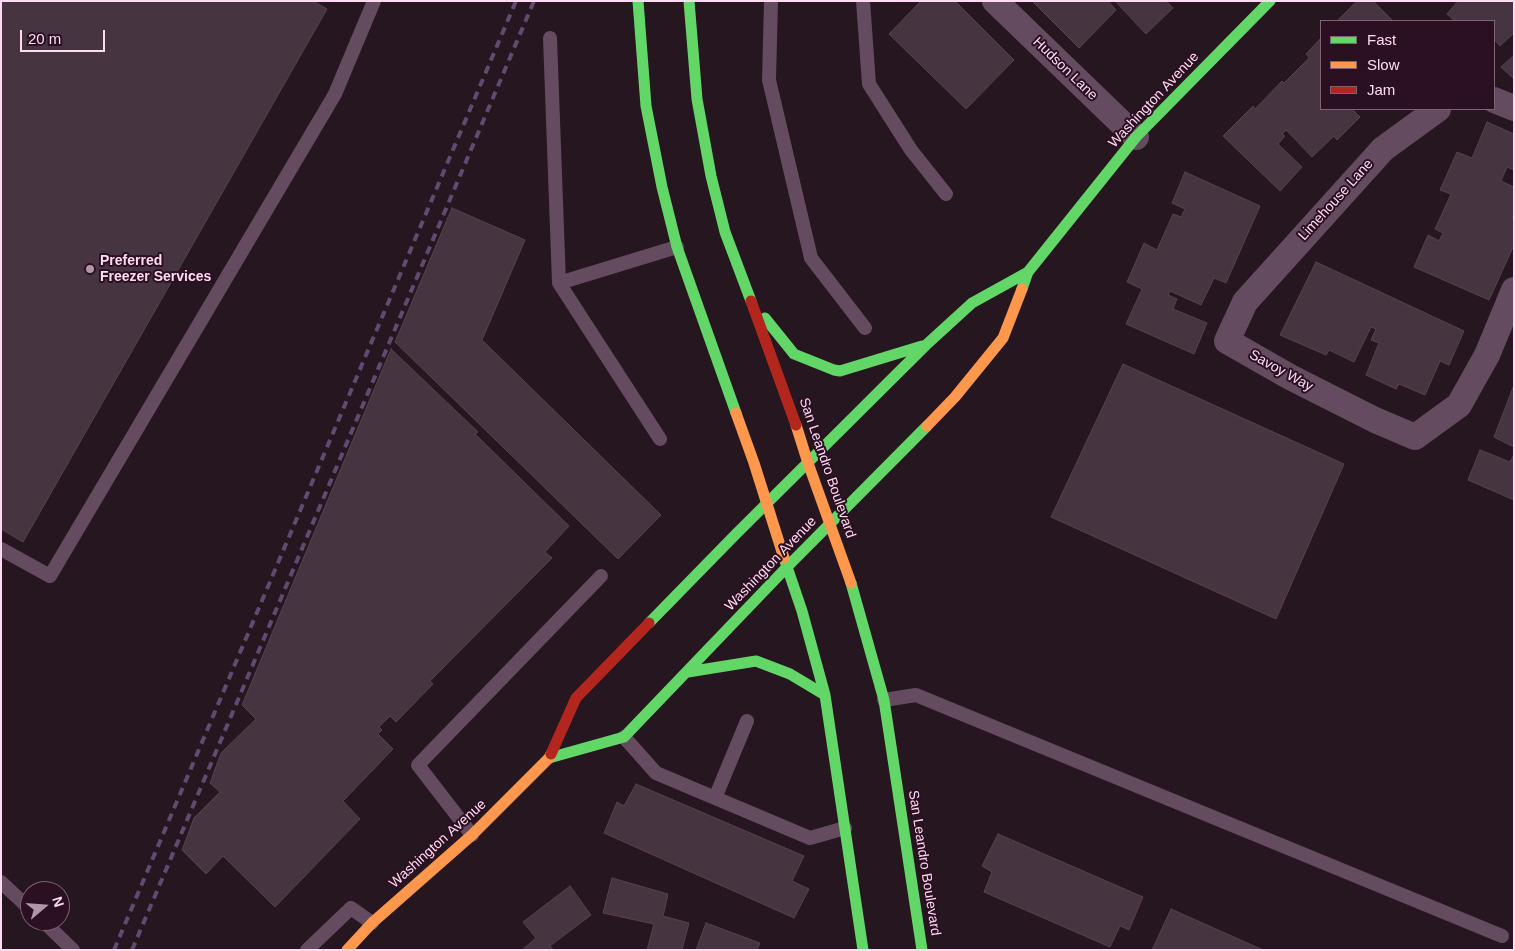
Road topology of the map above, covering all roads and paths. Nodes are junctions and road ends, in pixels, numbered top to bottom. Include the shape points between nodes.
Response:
1 (374, 1) edge
2 (638, 1) edge
3 (689, 1) edge
4 (771, 1) edge
5 (863, 1) edge
6 (995, 1) edge
7 (1270, 1) edge
8 (550, 38) dead end
9 (1495, 100) edge
10 (1514, 108) edge
11 (1437, 110) edge
12 (1136, 137) junction
13 (946, 194) dead end
14 (677, 247) junction
15 (1028, 272) junction
16 (559, 283) junction
17 (1514, 290) edge
18 (750, 300) junction
19 (1245, 302) joint
20 (865, 328) dead end
21 (926, 345) junction
22 (660, 439) dead end
23 (808, 463) junction
24 (766, 505) junction
25 (830, 524) junction
26 (1, 549) edge
27 (787, 567) junction
28 (601, 576) dead end
29 (688, 672) junction
30 (825, 695) junction
31 (884, 700) junction
32 (747, 721) dead end
33 (624, 737) junction
34 (549, 758) junction
35 (714, 798) junction
36 (845, 828) junction
37 (472, 835) junction
38 (1, 882) edge
39 (20, 900) edge
40 (372, 923) junction
41 (53, 931) edge
42 (1502, 936) dead end
43 (73, 950) edge
44 (307, 950) edge
45 (347, 950) edge
46 (863, 950) edge
47 (922, 950) edge

1 - 26 lane via 335,94 50,576
2 - 14 main road via 646,106
3 - 18 main road, San Leandro Boulevard via 697,99 711,176 725,232
4 - 20 lane via 769,80 811,258
5 - 13 lane via 869,84 911,150
6 - 12 street, Hudson Lane
7 - 12 main road, Washington Avenue
8 - 16 lane
9 - 10 street
11 - 19 street, Limehouse Lane via 1382,149
12 - 15 main road, Washington Avenue
14 - 16 lane
14 - 24 main road
15 - 21 main road, Washington Avenue via 972,303
15 - 25 main road, Washington Avenue via 1004,338 955,398
16 - 22 lane
17 - 19 street, Savoy Way via 1487,356 1458,406 1415,437 1290,378 1227,341
18 - 21 main road via 794,354 834,370 840,371
18 - 23 main road, San Leandro Boulevard
21 - 23 main road, Washington Avenue
23 - 24 main road, Washington Avenue
23 - 25 main road, San Leandro Boulevard
24 - 27 main road
24 - 34 main road, Washington Avenue via 576,698
25 - 27 main road, Washington Avenue
25 - 31 main road, San Leandro Boulevard via 846,566
27 - 29 main road, Washington Avenue
27 - 30 main road
28 - 37 lane via 418,765
29 - 30 main road via 756,661 790,674
29 - 33 main road, Washington Avenue
30 - 36 main road
31 - 42 lane via 916,695
31 - 47 main road, San Leandro Boulevard
32 - 35 lane
33 - 34 main road, Washington Avenue
33 - 35 lane via 656,773
34 - 37 main road, Washington Avenue
35 - 36 lane via 810,838
36 - 46 main road
37 - 40 main road, Washington Avenue
38 - 39 lane
40 - 44 lane via 350,908
40 - 45 main road, Washington Avenue
41 - 43 lane

